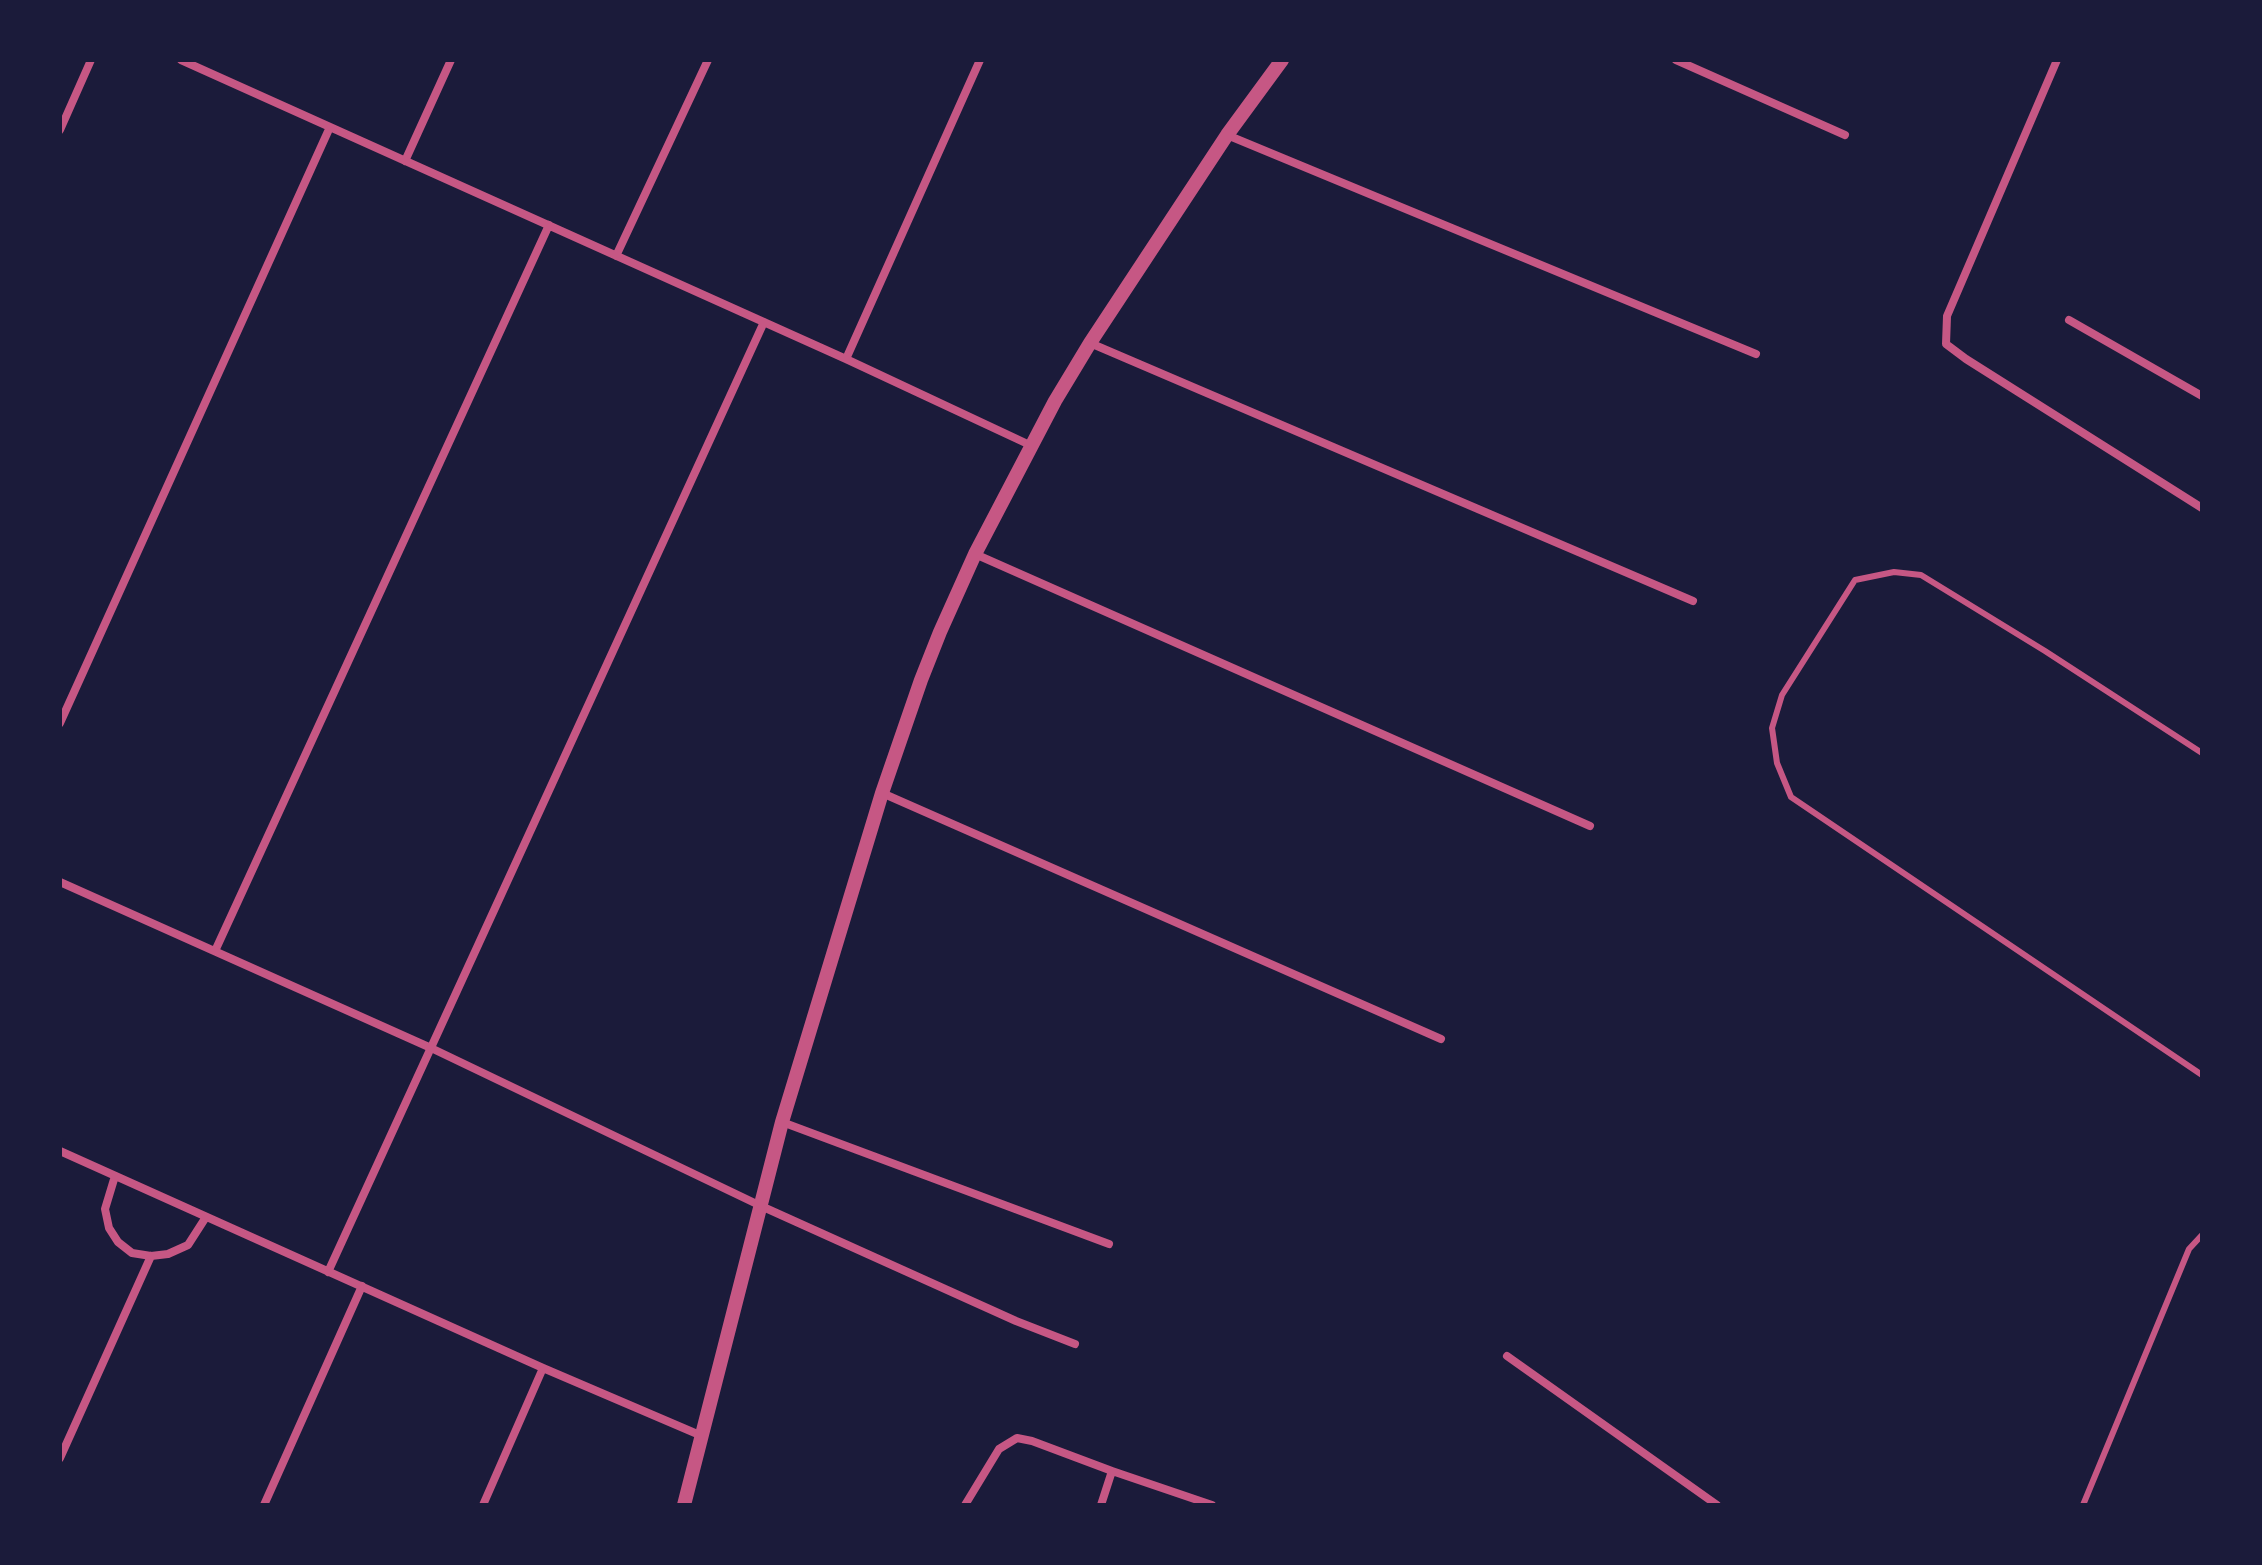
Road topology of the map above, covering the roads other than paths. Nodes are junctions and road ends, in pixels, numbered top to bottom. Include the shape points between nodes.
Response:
1 (91, 60) edge
2 (181, 60) edge
3 (451, 60) edge
4 (708, 60) edge
5 (980, 60) edge
6 (1282, 60) edge
7 (1676, 60) edge
8 (2057, 60) edge
9 (198, 64) edge
10 (330, 127) junction
11 (60, 130) edge
12 (1227, 135) junction
13 (1845, 135) dead end
14 (405, 161) junction
15 (549, 225) junction
16 (616, 256) junction
17 (2069, 320) dead end
18 (764, 322) junction
19 (1090, 343) junction
20 (1756, 354) dead end
21 (846, 359) junction
22 (2202, 396) edge
23 (1032, 446) junction
24 (2202, 508) edge
25 (975, 554) junction
26 (1693, 601) dead end
27 (60, 723) edge
28 (2202, 753) edge
29 (882, 793) junction
30 (1590, 826) dead end
31 (60, 882) edge
32 (215, 951) junction
33 (1441, 1039) dead end
34 (431, 1048) junction
35 (2202, 1075) edge
36 (782, 1122) junction
37 (60, 1151) edge
38 (115, 1176) junction
39 (761, 1206) junction
40 (206, 1217) junction
41 (2202, 1235) edge
42 (1109, 1244) dead end
43 (151, 1256) junction
44 (328, 1272) junction
45 (362, 1286) junction
46 (1075, 1344) dead end
47 (1507, 1356) dead end
48 (543, 1368) junction
49 (702, 1436) junction
50 (60, 1458) edge
51 (1112, 1471) junction
52 (264, 1505) edge
53 (483, 1505) edge
54 (684, 1505) edge
55 (965, 1505) edge
56 (1101, 1505) edge
57 (1212, 1505) edge
58 (1717, 1505) edge
59 (2083, 1505) edge

1 - 11 street
2 - 9 street
3 - 14 street
4 - 16 street
5 - 21 street
6 - 12 street
7 - 13 street
8 - 24 street via 1947,316 1946,344
9 - 10 street
10 - 14 street
10 - 27 street
12 - 19 street
12 - 20 street
14 - 15 street
15 - 16 street
15 - 32 street
16 - 18 street
17 - 22 street
18 - 21 street
18 - 34 street
19 - 23 street
19 - 26 street
21 - 23 street
23 - 25 street
25 - 29 street via 921,680
25 - 30 street
28 - 35 lane via 1921,575 1894,572 1855,580 1782,695 1772,728 1777,763 1791,797
29 - 33 street
29 - 36 street
31 - 32 street
32 - 34 street
34 - 39 street
34 - 44 street
36 - 39 street
36 - 42 street
37 - 38 street
38 - 40 street
38 - 43 street via 105,1209 109,1228 132,1253
39 - 46 street
39 - 49 street
40 - 43 street via 188,1245
40 - 44 street
41 - 59 lane via 2189,1249
43 - 50 street
44 - 45 street
45 - 48 street
45 - 52 street
47 - 58 street
48 - 49 street
48 - 53 street
49 - 54 street
51 - 55 street via 1017,1438 999,1449
51 - 56 street
51 - 57 street

